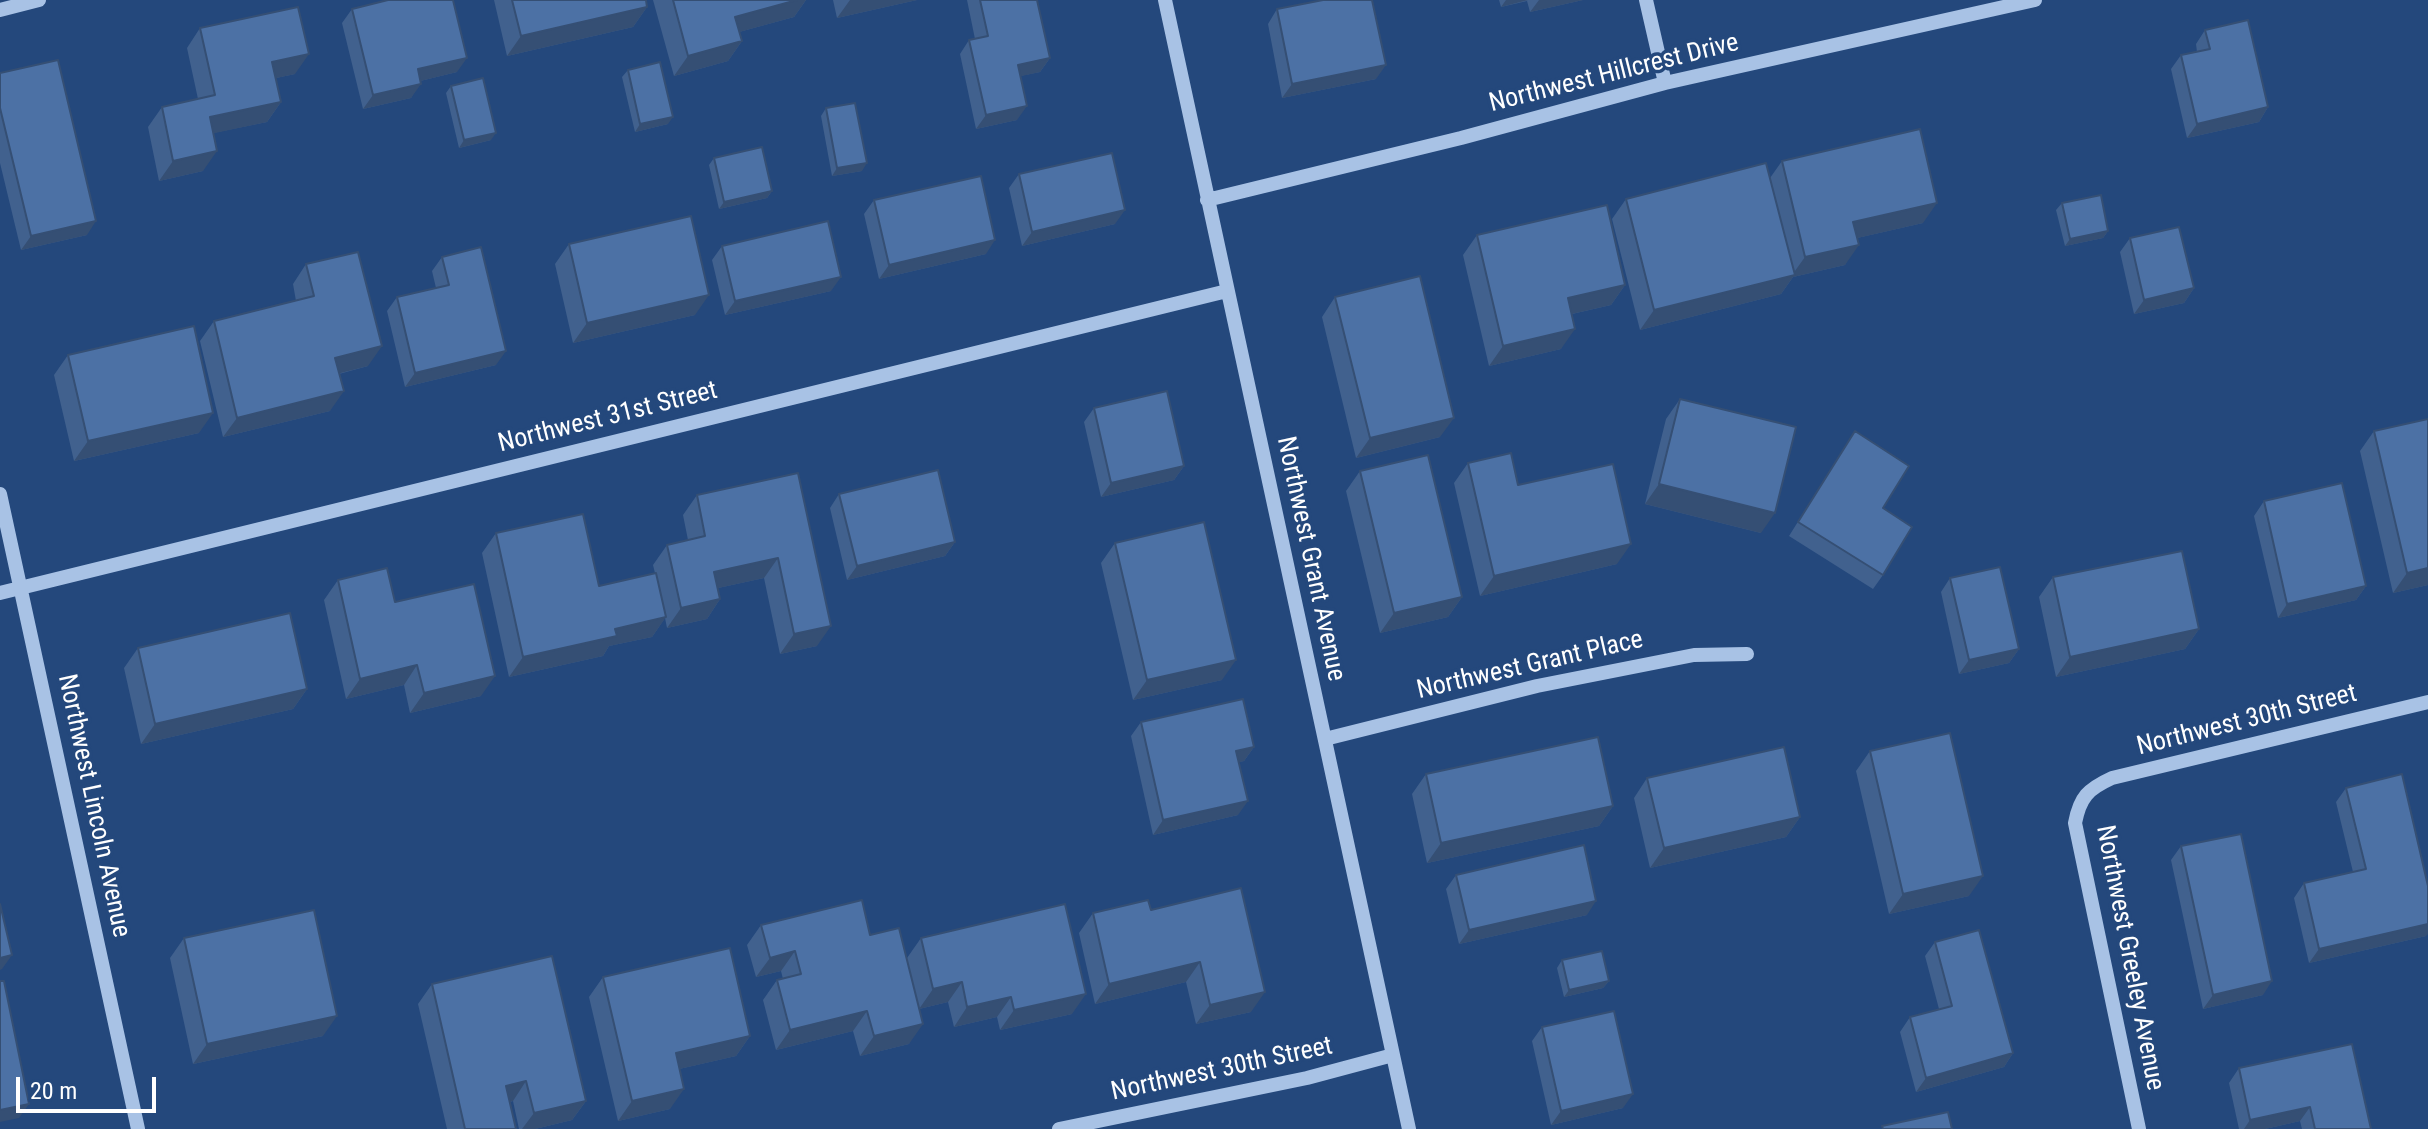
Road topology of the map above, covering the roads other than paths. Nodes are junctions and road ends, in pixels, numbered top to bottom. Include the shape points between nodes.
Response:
1 (39, 0) edge
2 (1165, 0) edge
3 (1646, 0) edge
4 (2035, 0) edge
5 (0, 10) edge
6 (1665, 83) junction
7 (1207, 200) junction
8 (1227, 291) junction
9 (0, 494) edge
10 (21, 588) junction
11 (0, 593) edge
12 (1747, 654) dead end
13 (2428, 702) edge
14 (1325, 739) junction
15 (2083, 798) joint
16 (1393, 1055) junction
17 (138, 1129) edge
18 (1059, 1129) edge
19 (1409, 1129) edge
20 (2139, 1129) edge

1 - 5 street
2 - 7 street, Northwest Grant Avenue
3 - 6 street
4 - 6 street, Northwest Hillcrest Drive
6 - 7 street, Northwest Hillcrest Drive
7 - 8 street, Northwest Grant Avenue
8 - 10 street, Northwest 31st Street
8 - 14 street, Northwest Grant Avenue
9 - 10 street, Northwest Lincoln Avenue
10 - 11 street, Northwest 31st Street
10 - 17 street, Northwest Lincoln Avenue
12 - 14 street, Northwest Grant Place via 1694,655 1537,686
13 - 15 street, Northwest 30th Street via 2112,778
14 - 16 street, Northwest Grant Avenue
15 - 20 street, Northwest Greeley Avenue via 2075,823
16 - 18 street, Northwest 30th Street
16 - 19 street, Northwest Grant Avenue

